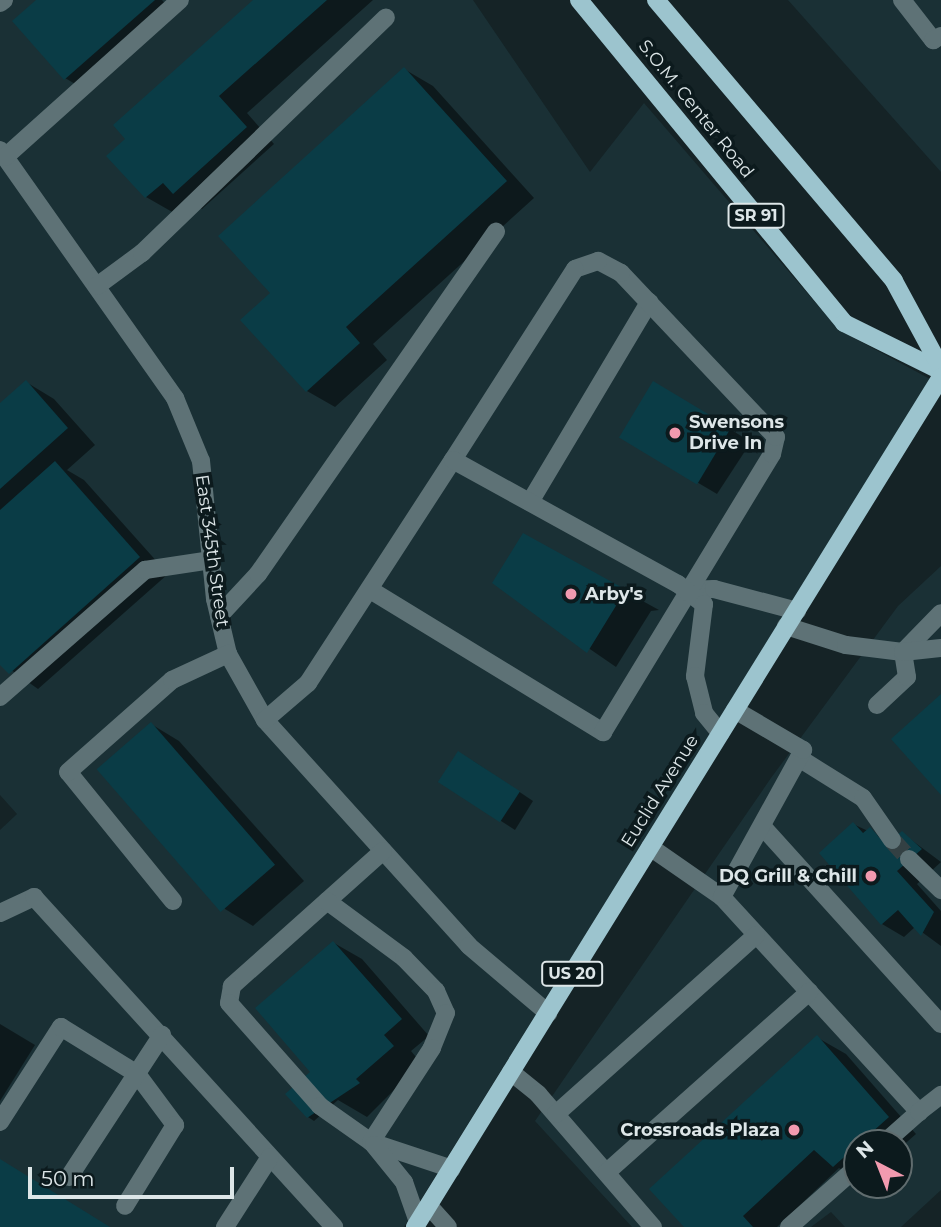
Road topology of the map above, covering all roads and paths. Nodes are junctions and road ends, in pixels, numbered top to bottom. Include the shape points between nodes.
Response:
1 (180, 0) edge
2 (579, 0) edge
3 (656, 0) edge
4 (902, 0) edge
5 (386, 18) dead end
6 (941, 36) edge
7 (3, 153) edge
8 (496, 232) dead end
9 (97, 286) junction
10 (649, 302) junction
11 (941, 370) edge
12 (941, 377) edge
13 (453, 460) junction
14 (530, 502) junction
15 (211, 560) junction
16 (682, 587) junction
17 (372, 592) junction
18 (941, 613) edge
19 (219, 616) junction
20 (792, 618) junction
21 (941, 648) edge
22 (903, 652) junction
23 (228, 654) junction
24 (0, 697) edge
25 (877, 705) dead end
26 (735, 710) junction
27 (265, 720) junction
28 (720, 733) junction
29 (801, 754) junction
30 (762, 826) junction
31 (892, 840) tunnel mouth
32 (650, 847) junction
33 (383, 851) junction
34 (909, 859) tunnel mouth
35 (941, 890) edge
36 (722, 897) junction
37 (173, 901) dead end
38 (327, 901) junction
39 (0, 913) edge
40 (757, 935) junction
41 (809, 992) junction
42 (548, 1013) junction
43 (941, 1024) edge
44 (162, 1035) junction
45 (511, 1072) junction
46 (136, 1074) junction
47 (941, 1095) edge
48 (919, 1112) junction
49 (556, 1114) junction
50 (0, 1122) edge
51 (900, 1129) edge
52 (371, 1142) junction
53 (270, 1157) junction
54 (452, 1169) junction
55 (607, 1172) junction
56 (69, 1177) dead end
57 (843, 1179) edge
58 (125, 1206) dead end
59 (429, 1206) junction
60 (317, 1211) junction
61 (417, 1225) edge
62 (225, 1227) edge
63 (307, 1227) edge
64 (334, 1227) edge
65 (449, 1227) edge
66 (653, 1227) edge
67 (789, 1227) edge

1 - 7 street
2 - 11 main road, S.O.M. Center Road / SR 91 via 844,323
3 - 11 main road, S.O.M. Center Road / SR 91 via 894,281
4 - 6 street via 933,40
5 - 9 street via 142,253
7 - 9 street, East 345th Street
8 - 19 street via 258,574
9 - 15 street, East 345th Street via 175,398 201,461
10 - 13 street via 621,273 598,261 575,269
10 - 14 street
10 - 16 street via 776,437 772,454
12 - 20 main road, Euclid Avenue / US 20
13 - 14 street
13 - 17 street
14 - 16 street
15 - 19 street, East 345th Street
15 - 24 street via 145,570
16 - 17 street via 603,732
16 - 20 street via 714,589
16 - 28 street via 704,604 695,677 704,713
17 - 27 street via 308,683
18 - 22 street
19 - 23 street, East 345th Street
20 - 22 street via 846,645
20 - 26 main road, Euclid Avenue / US 20
21 - 22 street
22 - 25 street via 907,677
23 - 27 street, East 345th Street
23 - 37 street via 172,680 68,772
26 - 28 main road, Euclid Avenue / US 20
26 - 29 street
27 - 33 street, East 345th Street
28 - 32 main road, Euclid Avenue / US 20
29 - 30 street
29 - 31 street via 863,798
30 - 36 street
30 - 43 street
32 - 36 street
32 - 42 main road, Euclid Avenue / US 20
33 - 38 street
33 - 42 street, East 345th Street via 469,946
34 - 35 street
36 - 40 street
38 - 52 street via 404,958 436,991 446,1013 432,1048
38 - 52 street via 232,986 229,1003 320,1106
39 - 44 street via 34,897
40 - 41 street
40 - 49 street
41 - 48 street
41 - 55 street
42 - 45 main road, Euclid Avenue / US 20
44 - 46 street
44 - 53 street
45 - 49 street
45 - 54 main road, Euclid Avenue / US 20
46 - 50 street via 61,1027
46 - 56 street
46 - 58 street via 175,1125
47 - 48 street
48 - 51 street
49 - 55 street
52 - 54 street
52 - 61 street via 404,1182
53 - 60 street
53 - 62 street
54 - 59 main road, Euclid Avenue / US 20
55 - 66 street
57 - 67 street
59 - 61 main road, Euclid Avenue / US 20
59 - 65 street
60 - 63 street
60 - 64 street

